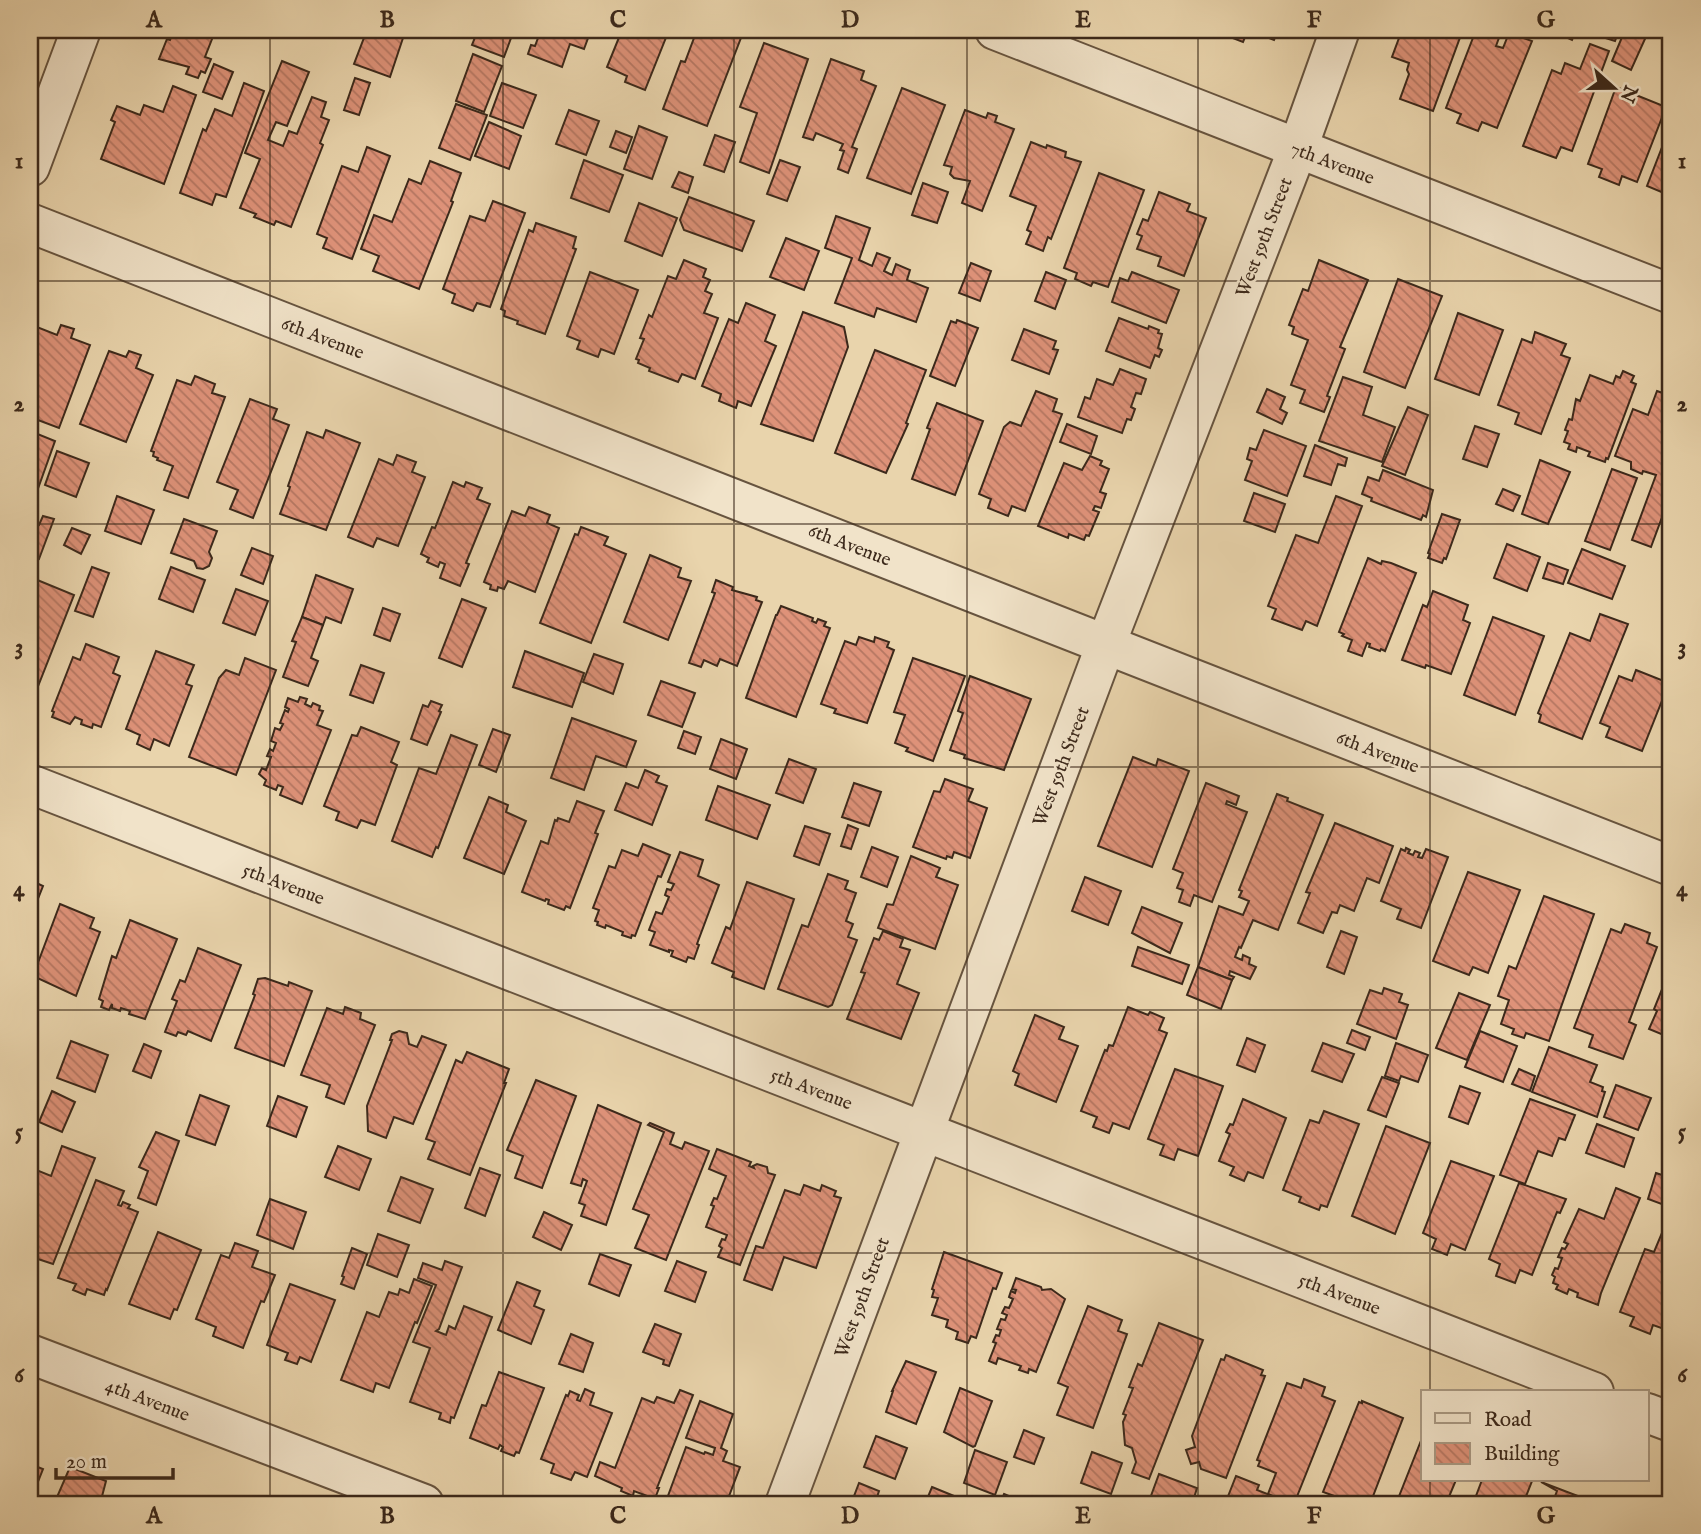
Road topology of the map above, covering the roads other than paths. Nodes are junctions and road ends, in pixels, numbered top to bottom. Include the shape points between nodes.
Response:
1 (81, 30) edge
2 (995, 30) edge
3 (1340, 30) edge
4 (1297, 148) junction
5 (30, 167) edge
6 (30, 222) edge
7 (1671, 294) edge
8 (1105, 644) junction
9 (30, 784) edge
10 (1671, 866) edge
11 (922, 1130) junction
12 (30, 1354) edge
13 (1589, 1390) edge
14 (1648, 1413) edge
15 (1671, 1422) edge
16 (424, 1504) edge
17 (785, 1504) edge

1 - 5 street
2 - 4 street, 7th Avenue
3 - 4 street, West 59th Street
4 - 7 street, 7th Avenue
4 - 8 street, West 59th Street
6 - 8 street, 6th Avenue
8 - 10 street, 6th Avenue
8 - 11 street, West 59th Street
9 - 11 street, 5th Avenue
11 - 13 street, 5th Avenue
11 - 17 street, West 59th Street
12 - 16 street, 4th Avenue
14 - 15 street

